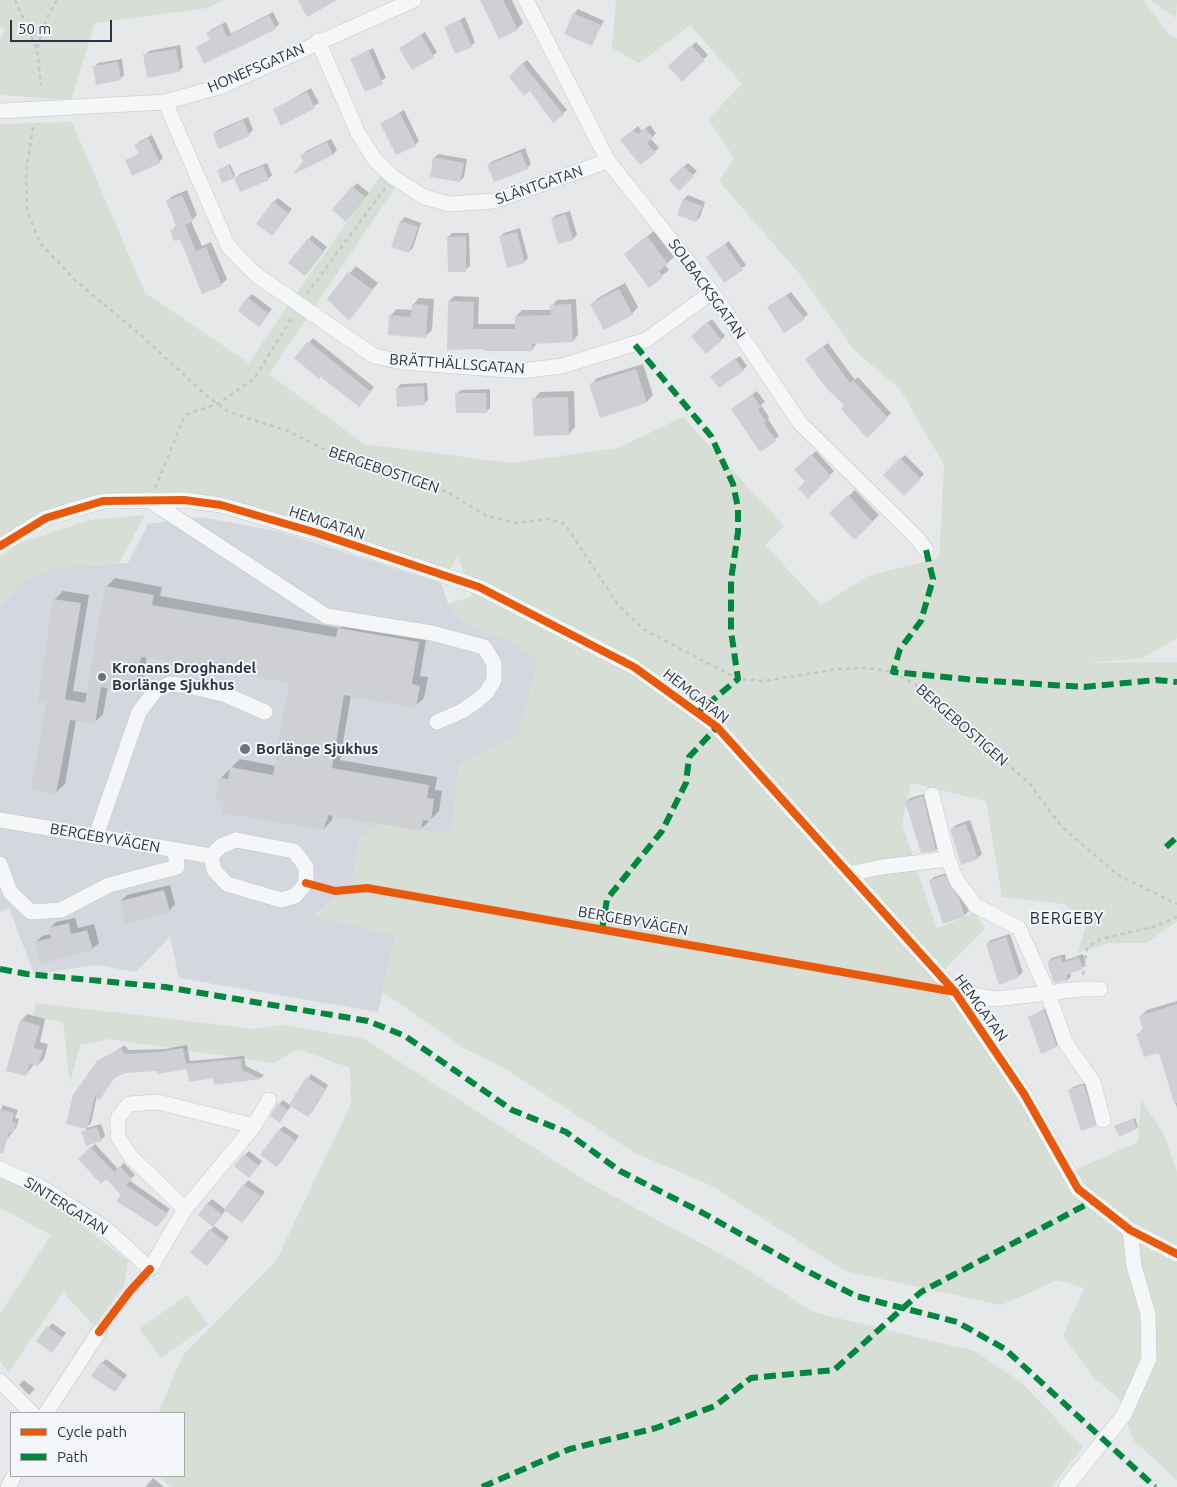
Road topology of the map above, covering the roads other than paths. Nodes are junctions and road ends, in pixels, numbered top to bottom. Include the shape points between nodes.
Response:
1 (414, 0) edge
2 (526, 0) edge
3 (318, 41) junction
4 (165, 102) junction
5 (0, 111) edge
6 (608, 161) junction
7 (712, 292) junction
8 (149, 500) junction
9 (0, 546) edge
10 (926, 550) dead end
11 (265, 712) dead end
12 (437, 722) dead end
13 (932, 795) dead end
14 (0, 820) edge
15 (96, 836) junction
16 (175, 850) junction
17 (211, 856) junction
18 (948, 859) junction
19 (0, 864) edge
20 (849, 874) junction
21 (1100, 989) dead end
22 (955, 992) junction
23 (1048, 992) junction
24 (269, 1100) dead end
25 (1103, 1120) dead end
26 (254, 1126) junction
27 (0, 1169) edge
28 (186, 1209) junction
29 (1130, 1230) junction
30 (1177, 1254) edge
31 (99, 1332) dead end
32 (0, 1381) edge
33 (31, 1412) edge
34 (47, 1412) edge
35 (1066, 1487) edge

1 - 3 street, HONEFSGATAN
2 - 6 street, SOLBACKSGATAN
3 - 4 street, HONEFSGATAN via 222,86
3 - 6 street, SLÄNTGATAN via 358,133 375,160 393,178 424,197 449,204 494,201
4 - 5 street, HONEFSGATAN
4 - 7 street, BRÄTTHÄLLSGATAN via 228,246 255,274 374,356 402,362 522,371 562,366 646,340
6 - 7 street, SOLBACKSGATAN
7 - 10 street, SOLBACKSGATAN via 800,423
8 - 9 street, HEMGATAN via 104,501 46,518
8 - 12 street via 326,616 432,634 484,647 494,663 494,680 486,693 462,711
8 - 20 street, HEMGATAN via 221,505 479,587 634,667 717,727
11 - 15 street via 226,695 190,686 170,684 155,691 139,712
13 - 18 street
14 - 15 street, BERGEBYVÄGEN
15 - 16 street, BERGEBYVÄGEN
16 - 17 street, BERGEBYVÄGEN
16 - 19 street via 177,867 109,885 61,910 31,912 10,892
17 - 17 street via 214,870 227,884 281,900 294,896 306,883 306,867 294,851 236,840 221,846
18 - 20 street
18 - 23 street via 957,881 976,906 1019,928
20 - 22 street, HEMGATAN
21 - 23 street
22 - 23 street via 996,999
22 - 29 street, HEMGATAN via 1024,1094 1078,1189
23 - 25 street via 1065,1042 1093,1082
24 - 26 street
26 - 28 street
26 - 28 street via 158,1102 129,1104 118,1118 118,1137 131,1157
27 - 28 street, SINTERGATAN via 39,1186 105,1228 150,1269
29 - 30 street, HEMGATAN
29 - 35 street via 1134,1266 1148,1314 1149,1359 1124,1414
31 - 34 street
32 - 33 street

